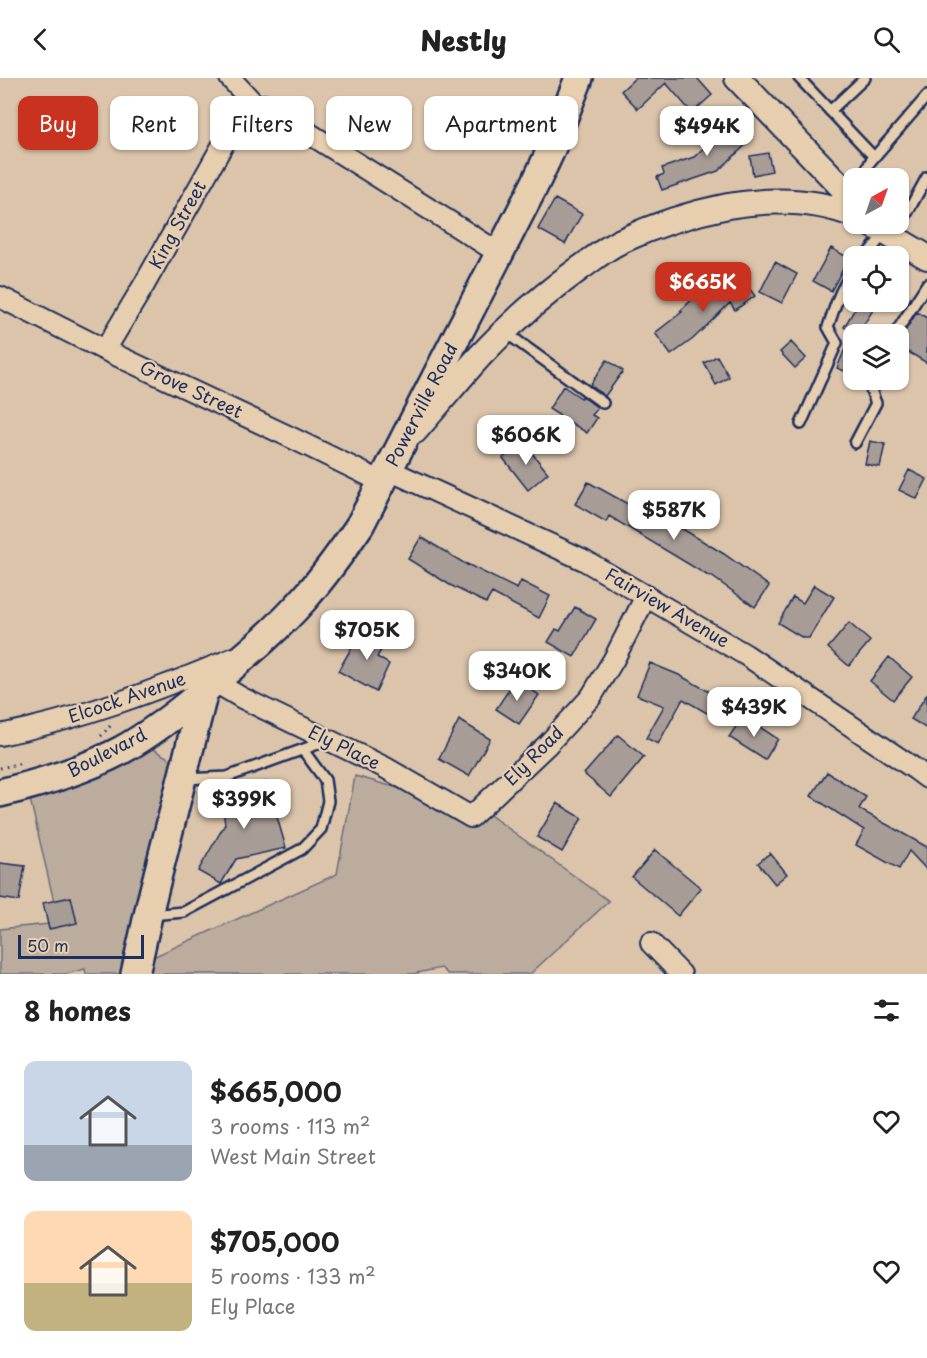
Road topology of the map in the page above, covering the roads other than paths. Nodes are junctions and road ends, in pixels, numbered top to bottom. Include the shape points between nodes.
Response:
1 (230, 78) edge
2 (579, 78) edge
3 (737, 78) edge
4 (799, 78) edge
5 (865, 78) edge
6 (247, 96) edge
7 (927, 96) edge
8 (830, 111) junction
9 (314, 136) edge
10 (220, 150) edge
11 (874, 157) junction
12 (867, 168) edge
13 (927, 177) edge
14 (843, 189) edge
15 (909, 197) edge
16 (843, 212) edge
17 (889, 234) edge
18 (499, 253) junction
19 (927, 257) edge
20 (927, 284) edge
21 (843, 287) edge
22 (0, 297) edge
23 (901, 324) edge
24 (505, 332) junction
25 (105, 350) junction
26 (872, 390) edge
27 (603, 403) dead end
28 (801, 424) dead end
29 (855, 443) dead end
30 (390, 467) junction
31 (646, 596) junction
32 (251, 651) junction
33 (209, 687) junction
34 (0, 735) edge
35 (328, 740) junction
36 (303, 750) junction
37 (927, 778) edge
38 (182, 779) junction
39 (0, 793) edge
40 (471, 817) joint
41 (148, 915) junction
42 (651, 943) dead end
43 (135, 974) edge
44 (681, 974) edge

1 - 6 street
2 - 18 main road, Powerville Road via 550,152
3 - 14 street
4 - 8 lane
5 - 8 lane
7 - 11 lane
8 - 11 lane
9 - 18 street
10 - 25 street, King Street
11 - 12 lane
13 - 15 lane
16 - 24 street via 778,201 710,210 677,219 604,252 566,278
17 - 19 street
18 - 30 main road, Powerville Road
20 - 23 lane
21 - 28 lane via 828,327 837,343
22 - 25 street, Grove Street
24 - 27 lane
24 - 30 street via 481,355
25 - 30 street, Grove Street via 290,437
26 - 29 lane via 876,403
30 - 31 street, Fairview Avenue via 584,560
30 - 32 main road, Powerville Road via 360,525 334,563
31 - 37 street, Fairview Avenue via 746,655
31 - 40 street, Ely Road via 591,697
32 - 33 main road, Powerville Road
32 - 34 street, Elcock Avenue via 125,701
33 - 35 street, Ely Place via 242,698
33 - 38 main road
33 - 39 main road, Boulevard via 158,727 119,751 78,770
35 - 36 lane
35 - 40 street, Ely Place
36 - 38 lane via 227,777
36 - 41 lane via 325,780 328,801 321,829 302,849 184,912
38 - 41 main road
41 - 43 main road
42 - 44 street

